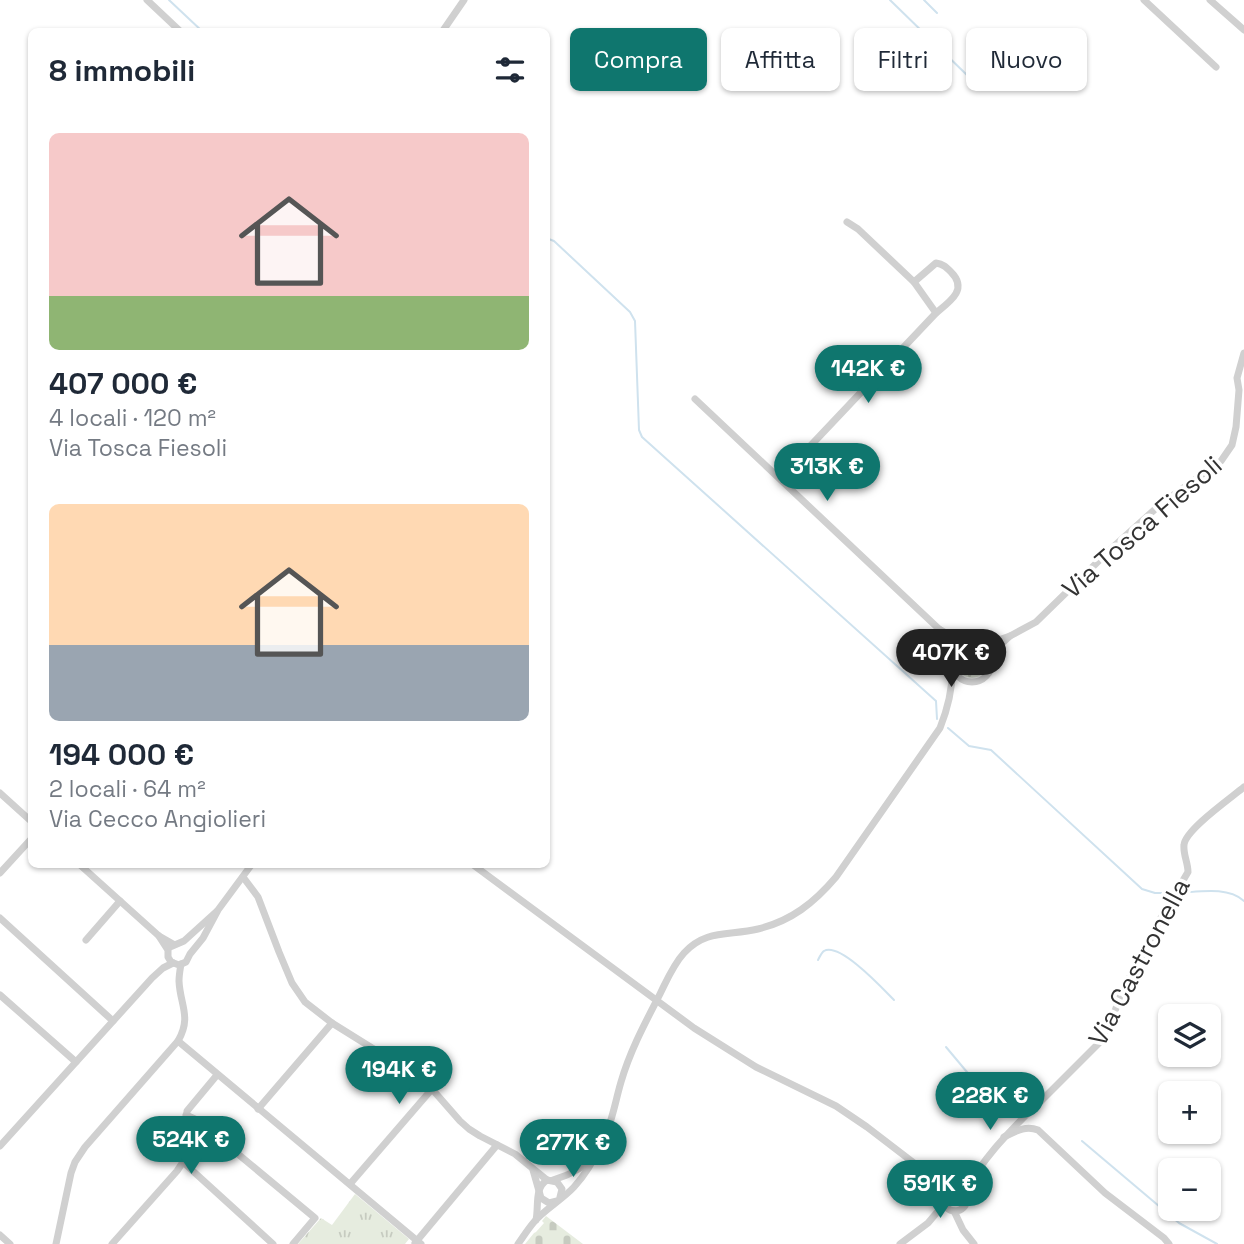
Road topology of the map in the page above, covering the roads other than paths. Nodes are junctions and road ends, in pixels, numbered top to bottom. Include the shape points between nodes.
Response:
1 (147, 0) edge
2 (464, 0) edge
3 (1144, 0) edge
4 (1210, 0) edge
5 (177, 28) edge
6 (445, 28) edge
7 (1244, 30) edge
8 (1216, 67) dead end
9 (847, 222) dead end
10 (914, 282) junction
11 (936, 313) junction
12 (1244, 353) edge
13 (695, 398) dead end
14 (780, 478) junction
15 (939, 629) junction
16 (1010, 636) junction
17 (967, 642) junction
18 (979, 642) junction
19 (992, 660) junction
20 (952, 663) junction
21 (967, 682) junction
22 (949, 701) junction
23 (1244, 787) edge
24 (0, 793) edge
25 (28, 818) edge
26 (28, 842) edge
27 (83, 868) edge
28 (243, 868) edge
29 (249, 868) edge
30 (477, 868) edge
31 (0, 873) edge
32 (243, 877) junction
33 (120, 901) junction
34 (218, 911) junction
35 (0, 918) edge
36 (86, 940) dead end
37 (173, 946) junction
38 (190, 954) junction
39 (177, 964) junction
40 (0, 995) edge
41 (657, 1000) junction
42 (113, 1021) junction
43 (332, 1023) junction
44 (178, 1041) junction
45 (76, 1062) junction
46 (217, 1075) junction
47 (432, 1089) junction
48 (1041, 1101) dead end
49 (258, 1109) junction
50 (1032, 1109) dead end
51 (186, 1115) junction
52 (1004, 1136) junction
53 (498, 1145) junction
54 (0, 1146) edge
55 (183, 1162) junction
56 (590, 1163) junction
57 (533, 1170) junction
58 (973, 1176) junction
59 (550, 1180) junction
60 (350, 1184) junction
61 (949, 1190) junction
62 (538, 1191) junction
63 (965, 1193) junction
64 (558, 1201) junction
65 (963, 1208) junction
66 (946, 1209) junction
67 (536, 1220) junction
68 (960, 1221) junction
69 (0, 1235) edge
70 (418, 1243) edge
71 (10, 1244) edge
72 (56, 1244) edge
73 (111, 1244) edge
74 (273, 1244) edge
75 (293, 1244) edge
76 (518, 1244) edge
77 (900, 1244) edge
78 (974, 1244) edge
79 (1170, 1244) edge

1 - 5 street
2 - 6 street
3 - 8 street
4 - 7 street
9 - 10 street
10 - 11 street
10 - 11 street via 936,263 958,279 957,292
11 - 14 street
12 - 16 street, Via Tosca Fiesoli via 1237,378 1232,446 1221,461 1162,503 1036,622
13 - 14 street
14 - 15 street
15 - 17 street
15 - 20 street via 950,646
16 - 18 street, Via Tosca Fiesoli
16 - 19 street, Via Tosca Fiesoli
17 - 18 street, Via Tosca Fiesoli
17 - 20 street via 953,652
18 - 19 street
19 - 21 street, Via Tosca Fiesoli via 984,678
20 - 21 street via 957,676
20 - 22 street, Via Tosca Fiesoli
21 - 22 street, Via Tosca Fiesoli
22 - 41 street, Via Tosca Fiesoli via 940,728 824,892 774,924 697,942 678,961
23 - 48 street, Via Castronella via 1187,836 1188,872 1121,993 1112,1020 1099,1043
24 - 25 street
26 - 31 street
27 - 33 street
28 - 32 street
29 - 32 street
30 - 41 street
32 - 34 street
32 - 43 street via 258,897 298,994
33 - 36 street
33 - 37 street
34 - 37 street
34 - 38 street
35 - 42 street
37 - 38 street via 187,947
37 - 39 street via 168,957
38 - 39 street
39 - 42 street via 163,968
39 - 44 street via 186,1015
40 - 45 street
41 - 56 street, Via Tosca Fiesoli via 630,1054 607,1132
41 - 61 street via 756,1067 836,1106
42 - 45 street
43 - 47 street
43 - 49 street
44 - 46 street
44 - 72 street via 75,1162
45 - 54 street
46 - 49 street
46 - 51 street
47 - 53 street via 460,1121
47 - 60 street
49 - 60 street
50 - 52 street
51 - 55 street
51 - 75 street via 315,1218
52 - 58 street
52 - 79 street via 1024,1128 1038,1130 1105,1193
53 - 57 street
53 - 70 street
55 - 73 street
55 - 74 street
56 - 59 street
56 - 64 street, Via Tosca Fiesoli via 579,1182
57 - 59 street
57 - 62 street
58 - 61 street
58 - 63 street
59 - 62 street
59 - 64 street via 562,1189
60 - 70 street
61 - 63 street
61 - 66 street via 943,1200
62 - 64 street via 545,1202
62 - 67 street
63 - 65 street
64 - 67 street, Via Tosca Fiesoli
65 - 66 street
65 - 68 street
66 - 68 street
66 - 77 street
67 - 76 street, Via Tosca Fiesoli
68 - 78 street
69 - 71 street

